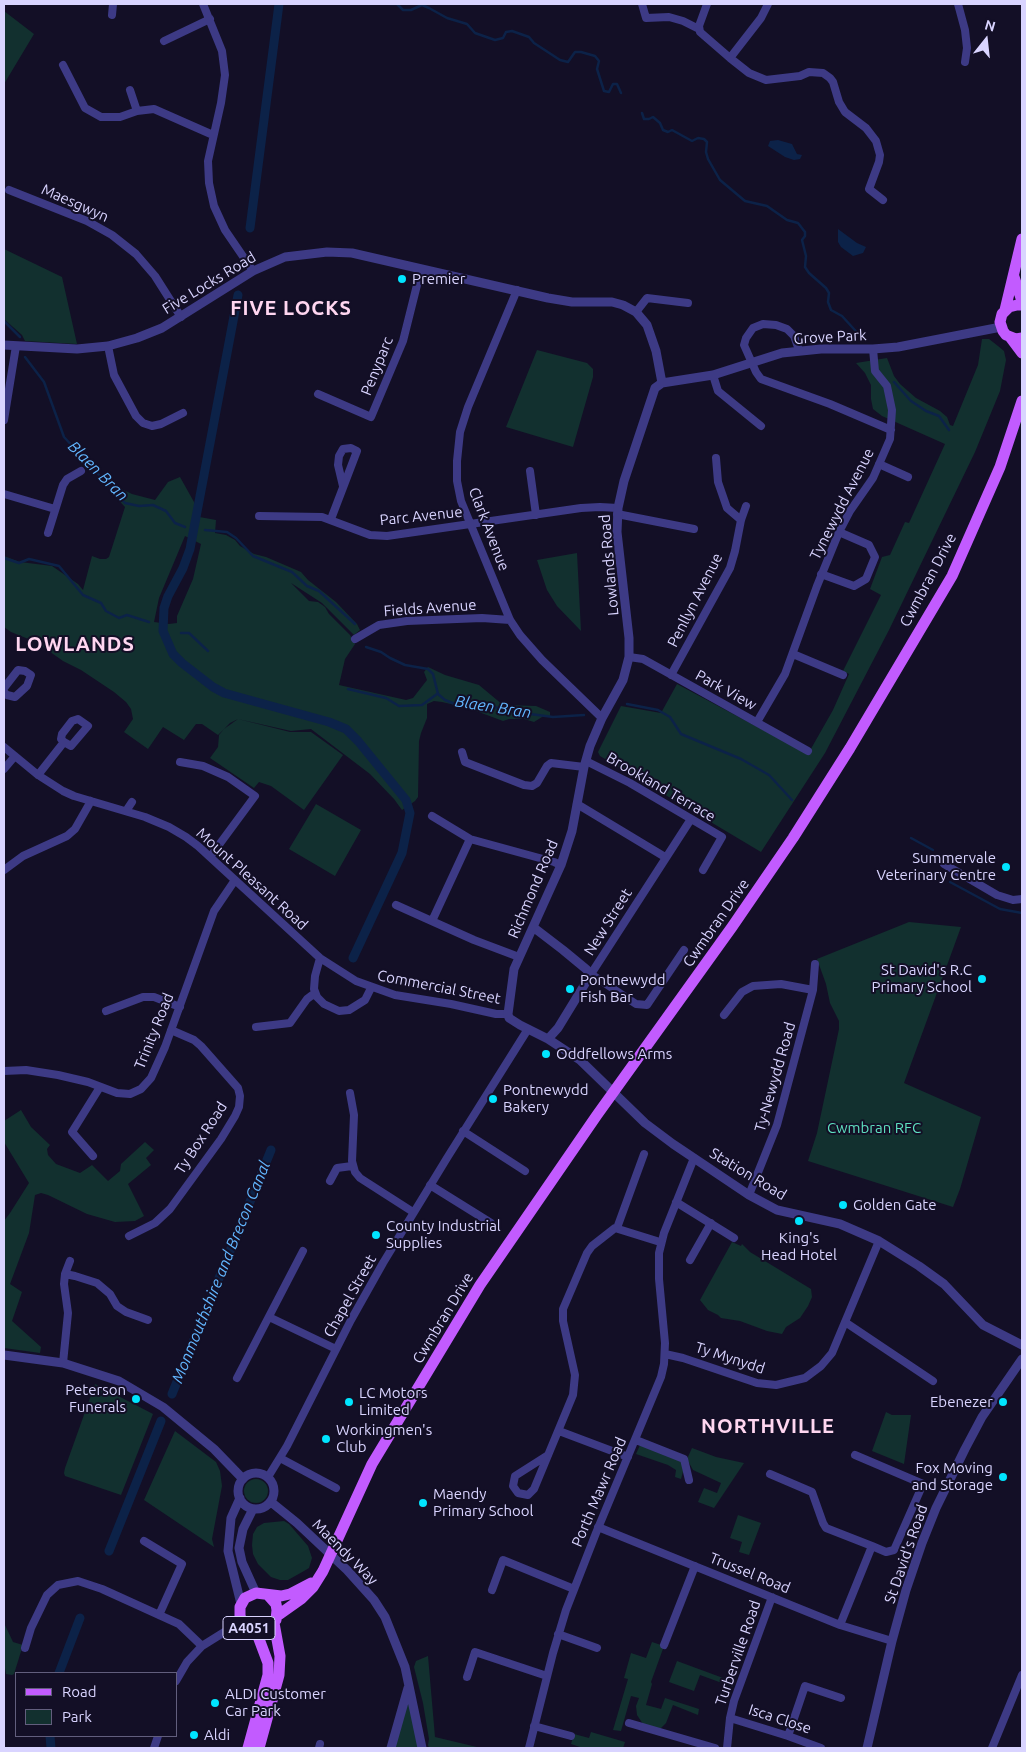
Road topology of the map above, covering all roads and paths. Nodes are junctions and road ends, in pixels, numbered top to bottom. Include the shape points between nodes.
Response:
1 (113, 4) edge
2 (203, 4) edge
3 (642, 4) edge
4 (706, 4) edge
5 (768, 4) edge
6 (958, 4) edge
7 (112, 15) dead end
8 (210, 19) junction
9 (699, 29) junction
10 (164, 41) dead end
11 (730, 58) junction
12 (965, 62) dead end
13 (63, 65) dead end
14 (130, 90) dead end
15 (138, 111) junction
16 (213, 135) junction
17 (9, 190) dead end
18 (882, 200) dead end
19 (1022, 239) edge
20 (421, 269) junction
21 (253, 271) junction
22 (1013, 273) junction
23 (516, 290) junction
24 (1022, 300) edge
25 (688, 304) dead end
26 (1022, 305) edge
27 (1005, 310) junction
28 (636, 312) junction
29 (181, 317) junction
30 (1001, 327) junction
31 (1010, 337) junction
32 (1022, 338) edge
33 (4, 345) edge
34 (16, 346) junction
35 (108, 346) junction
36 (873, 349) junction
37 (799, 350) junction
38 (1022, 353) edge
39 (751, 362) junction
40 (713, 375) junction
41 (662, 383) junction
42 (318, 394) dead end
43 (1022, 400) edge
44 (183, 413) dead end
45 (4, 420) edge
46 (761, 426) dead end
47 (891, 430) junction
48 (716, 458) dead end
49 (879, 464) junction
50 (81, 471) dead end
51 (530, 471) dead end
52 (908, 477) dead end
53 (343, 486) dead end
54 (4, 494) edge
55 (746, 506) dead end
56 (55, 510) junction
57 (618, 511) junction
58 (536, 515) junction
59 (259, 516) dead end
60 (331, 520) junction
61 (741, 520) junction
62 (470, 525) junction
63 (694, 529) dead end
64 (839, 532) junction
65 (48, 533) dead end
66 (821, 574) junction
67 (510, 620) junction
68 (355, 639) dead end
69 (793, 654) junction
70 (629, 657) junction
71 (671, 675) junction
72 (843, 675) dead end
73 (602, 718) junction
74 (757, 722) junction
75 (64, 742) dead end
76 (4, 747) edge
77 (808, 751) dead end
78 (462, 752) dead end
79 (15, 756) junction
80 (180, 762) dead end
81 (585, 764) junction
82 (4, 769) edge
83 (38, 775) junction
84 (91, 801) junction
85 (132, 802) dead end
86 (577, 804) junction
87 (126, 811) junction
88 (432, 816) dead end
89 (690, 819) junction
90 (470, 839) junction
91 (210, 857) junction
92 (665, 857) junction
93 (944, 864) dead end
94 (561, 866) junction
95 (4, 870) edge
96 (703, 870) dead end
97 (236, 880) junction
98 (1022, 899) edge
99 (396, 905) dead end
100 (432, 921) junction
101 (533, 927) junction
102 (684, 950) dead end
103 (519, 957) junction
104 (320, 958) junction
105 (815, 964) dead end
106 (591, 974) junction
107 (371, 988) junction
108 (813, 990) junction
109 (315, 994) junction
110 (180, 1007) junction
111 (106, 1010) dead end
112 (508, 1014) junction
113 (724, 1015) dead end
114 (256, 1027) dead end
115 (171, 1030) junction
116 (528, 1030) junction
117 (548, 1039) junction
118 (4, 1071) edge
119 (100, 1087) junction
120 (350, 1093) dead end
121 (620, 1100) joint
122 (463, 1131) junction
123 (644, 1154) dead end
124 (93, 1156) dead end
125 (694, 1158) junction
126 (352, 1166) junction
127 (525, 1171) dead end
128 (330, 1180) dead end
129 (430, 1184) junction
130 (749, 1195) junction
131 (676, 1202) junction
132 (414, 1212) junction
133 (490, 1223) dead end
134 (711, 1223) junction
135 (617, 1228) junction
136 (130, 1236) dead end
137 (734, 1238) dead end
138 (879, 1241) junction
139 (660, 1242) junction
140 (302, 1251) dead end
141 (690, 1260) dead end
142 (70, 1261) dead end
143 (65, 1274) junction
144 (268, 1317) junction
145 (148, 1320) dead end
146 (845, 1322) junction
147 (1022, 1345) edge
148 (336, 1349) junction
149 (4, 1354) edge
150 (665, 1354) junction
151 (1022, 1359) edge
152 (63, 1363) junction
153 (237, 1378) dead end
154 (933, 1382) dead end
155 (559, 1431) junction
156 (636, 1440) junction
157 (548, 1455) junction
158 (855, 1455) dead end
159 (628, 1457) junction
160 (280, 1458) junction
161 (770, 1474) dead end
162 (268, 1477) junction
163 (243, 1479) junction
164 (689, 1480) dead end
165 (336, 1488) dead end
166 (240, 1498) junction
167 (270, 1502) junction
168 (253, 1509) junction
169 (598, 1527) junction
170 (144, 1541) dead end
171 (872, 1546) junction
172 (695, 1566) junction
173 (322, 1571) junction
174 (574, 1589) junction
175 (492, 1590) dead end
176 (262, 1594) junction
177 (772, 1597) junction
178 (241, 1604) junction
179 (159, 1615) junction
180 (275, 1620) junction
181 (242, 1621) junction
182 (840, 1625) junction
183 (256, 1631) junction
184 (558, 1634) junction
185 (892, 1641) junction
186 (664, 1645) dead end
187 (202, 1646) junction
188 (25, 1648) dead end
189 (597, 1648) dead end
190 (1022, 1675) edge
191 (547, 1676) junction
192 (467, 1677) dead end
193 (178, 1678) edge
194 (409, 1685) junction
195 (841, 1698) dead end
196 (730, 1718) junction
197 (629, 1723) dead end
198 (534, 1726) junction
199 (571, 1736) dead end
200 (788, 1736) junction
201 (248, 1748) edge
202 (260, 1748) edge
203 (391, 1748) edge
204 (422, 1748) edge
205 (529, 1748) edge
206 (715, 1748) edge
207 (727, 1748) edge
208 (821, 1748) edge
209 (867, 1748) edge
210 (992, 1748) edge

1 - 7 street
2 - 8 street
3 - 9 street via 646,18 669,17
4 - 9 street
5 - 11 street
6 - 12 street via 965,30
8 - 10 street
8 - 16 street via 222,51 225,75
9 - 11 street
11 - 18 street via 748,73 766,80 809,72 823,73 830,78 845,112 866,128 876,141 879,162 869,189
13 - 15 street via 85,108 101,117 120,117
14 - 15 street
15 - 16 street via 154,109
16 - 21 street via 208,161 214,206 225,230
17 - 29 street, Maesgwyn via 87,221 112,235 136,254
19 - 22 main road
20 - 21 street, Five Locks Road via 352,253 327,252 285,257
20 - 23 street, Five Locks Road
20 - 42 street, Penyparc via 403,341 372,417
21 - 29 street, Five Locks Road
22 - 24 main road
22 - 27 main road
23 - 28 street, Five Locks Road via 572,302 612,302
23 - 62 street, Clark Avenue via 460,432 457,481
25 - 28 street via 647,298
26 - 27 main road via 1013,305
27 - 30 main road
28 - 41 street via 647,325
29 - 35 street, Five Locks Road via 162,328
30 - 31 main road
30 - 36 street, Grove Park
31 - 32 main road
31 - 38 main road
33 - 34 street, Five Locks Road
34 - 35 street, Five Locks Road via 77,350
34 - 45 street
35 - 44 street via 114,375 143,423 161,424
36 - 37 street, Grove Park
36 - 47 street, Tynewydd Avenue via 875,371 887,386 892,410
37 - 39 street, Grove Park
37 - 39 street via 794,336 787,329 763,324 753,328 746,338 744,345
39 - 40 street, Grove Park
39 - 47 street via 761,379
40 - 41 street, Grove Park
40 - 46 street via 718,391
41 - 57 street, Lowlands Road via 655,388 651,398 624,480
43 - 173 main road, Cwmbran Drive / A4051 via 1000,466 952,576 850,748 743,911 480,1285 372,1464
47 - 49 street, Tynewydd Avenue
48 - 61 street via 718,482 727,508
49 - 52 street
49 - 64 street, Tynewydd Avenue
50 - 56 street via 63,485
51 - 58 street
53 - 60 street
54 - 56 street
55 - 61 street, Penllyn Avenue
56 - 65 street
57 - 58 street, Parc Avenue via 600,507
57 - 63 street, Parc Avenue
57 - 70 street, Lowlands Road
58 - 62 street, Parc Avenue
59 - 60 street, Parc Avenue
60 - 62 street, Parc Avenue via 370,535 386,536
61 - 71 street, Penllyn Avenue via 730,568
62 - 67 street, Clark Avenue
64 - 66 street, Tynewydd Avenue
64 - 66 street via 869,545 875,557 866,579 854,586
66 - 69 street, Tynewydd Avenue
67 - 68 street, Fields Avenue via 406,621 378,625
67 - 73 street, Clark Avenue via 522,639
69 - 72 street
69 - 74 street, Tynewydd Avenue
70 - 71 street, Park View via 643,659
70 - 73 street, Lowlands Road via 623,680
71 - 74 street, Park View
73 - 81 street, Richmond Road
74 - 77 street, Park View
75 - 83 street
76 - 79 street, Mount Pleasant Road
78 - 81 street via 464,762 532,786 551,763
79 - 82 street
79 - 83 street, Mount Pleasant Road
80 - 91 street via 203,766 228,777 255,796
81 - 86 street, Richmond Road
81 - 89 street, Brookland Terrace via 630,783
83 - 84 street, Mount Pleasant Road via 62,791
84 - 87 street, Mount Pleasant Road
84 - 95 street via 75,829 67,836 23,856
85 - 87 street
86 - 92 street
86 - 94 street, Richmond Road
87 - 91 street, Mount Pleasant Road via 169,827
88 - 90 street
89 - 92 street, New Street
89 - 96 street, Brookland Terrace via 722,838
90 - 94 street
90 - 100 street
91 - 97 street, Mount Pleasant Road
92 - 106 street, New Street
93 - 98 street via 1005,898
94 - 101 street, Richmond Road
97 - 104 street, Mount Pleasant Road
97 - 110 street, Trinity Road via 214,911
99 - 100 street
100 - 103 street
101 - 103 street, Richmond Road
101 - 106 street
102 - 106 street via 647,1005 636,1004
103 - 112 street, Richmond Road via 514,969
104 - 107 street, Commercial Street via 342,974
104 - 109 street
105 - 108 street, Ty-Newydd Road
106 - 117 street, New Street
107 - 109 street via 365,1000 344,1011 324,1004
107 - 112 street, Commercial Street
108 - 113 street via 781,984 753,986 742,992
108 - 130 street, Ty-Newydd Road via 777,1125
109 - 114 street via 308,996 290,1022
110 - 111 street via 154,997 142,997
110 - 115 street, Trinity Road
112 - 116 street, Commercial Street
115 - 119 street, Trinity Road via 151,1078 141,1089 130,1094
115 - 136 street, Ty Box Road via 201,1046 238,1088 239,1107 221,1139 170,1209
116 - 117 street, Commercial Street
116 - 122 street, Chapel Street
117 - 121 street, Commercial Street via 580,1060
118 - 119 street, Trinity Road via 26,1070 58,1075
119 - 124 street via 72,1132
120 - 126 street via 354,1115
121 - 125 street, Station Road via 645,1123
122 - 127 street
122 - 129 street, Chapel Street
123 - 135 street
125 - 130 street, Station Road
125 - 131 street, Porth Mawr Road
126 - 128 street via 337,1168
126 - 132 street via 360,1178
129 - 132 street, Chapel Street
129 - 133 street
130 - 138 street, Station Road via 777,1210 840,1224
131 - 134 street
131 - 139 street, Porth Mawr Road
132 - 148 street, Chapel Street
134 - 137 street
134 - 141 street
135 - 139 street
135 - 155 street via 610,1230 587,1253 562,1309 575,1385
138 - 146 street, Ty Mynydd
138 - 147 street, Station Road via 944,1284 982,1325
139 - 150 street, Porth Mawr Road via 658,1262
140 - 144 street
142 - 143 street
143 - 145 street via 97,1284 126,1312
143 - 152 street via 68,1313
144 - 148 street
144 - 153 street
146 - 150 street, Ty Mynydd via 832,1353 821,1366 805,1378 786,1383 757,1383
146 - 154 street
148 - 160 street, Chapel Street
149 - 152 street
150 - 156 street, Porth Mawr Road via 661,1377
151 - 185 street, St David's Road via 982,1417 936,1508 906,1590
152 - 163 street via 119,1381 142,1393 201,1438
155 - 157 street
155 - 159 street
156 - 159 street, Porth Mawr Road
156 - 164 street via 684,1459
157 - 157 street via 533,1491 526,1496 518,1493 513,1486 516,1476
158 - 171 street via 923,1484 894,1550 886,1552
159 - 169 street, Porth Mawr Road
160 - 162 street, Chapel Street
160 - 165 street
161 - 171 street via 812,1492 822,1523 828,1529
162 - 163 street via 252,1474
162 - 167 street via 274,1489
163 - 166 street via 238,1488
166 - 168 street
166 - 178 street via 232,1518 228,1552
167 - 168 street via 263,1508
167 - 194 street, Maendy Way via 347,1570 374,1600 400,1652
168 - 176 street via 242,1529 239,1548 242,1562
169 - 172 street, Trussel Road
169 - 174 street, Porth Mawr Road
170 - 179 street via 182,1564
171 - 182 street
172 - 177 street, Trussel Road
172 - 186 street
173 - 176 main road, Cwmbran Drive / A4051 via 299,1591 281,1596
173 - 180 main road, Cwmbran Drive / A4051 via 309,1592
174 - 175 street via 503,1560
174 - 184 street, Porth Mawr Road
176 - 178 main road, A4051 via 245,1598
176 - 180 main road, A4051 via 276,1604
177 - 182 street, Trussel Road
177 - 196 street, Turberville Road
178 - 181 main road, A4051
179 - 187 street via 184,1628
179 - 188 street via 86,1583 64,1583 54,1587 43,1600
180 - 183 main road, Cwmbran Drive / A4051 via 263,1630
180 - 202 main road, A4051 via 279,1675
181 - 183 main road, A4051
181 - 187 street
182 - 185 street, Trussel Road
183 - 201 main road, A4051 via 268,1662 268,1675
184 - 189 street
184 - 191 street, Porth Mawr Road
185 - 209 street, St David's Road
187 - 193 street
190 - 210 street
191 - 192 street via 475,1652
191 - 198 street, Porth Mawr Road
194 - 203 street
194 - 204 street, Maendy Way
195 - 200 street via 805,1686
196 - 200 street, Isca Close
196 - 207 street, Turberville Road
197 - 206 street
198 - 199 street
198 - 205 street, Porth Mawr Road
200 - 208 street, Isca Close

